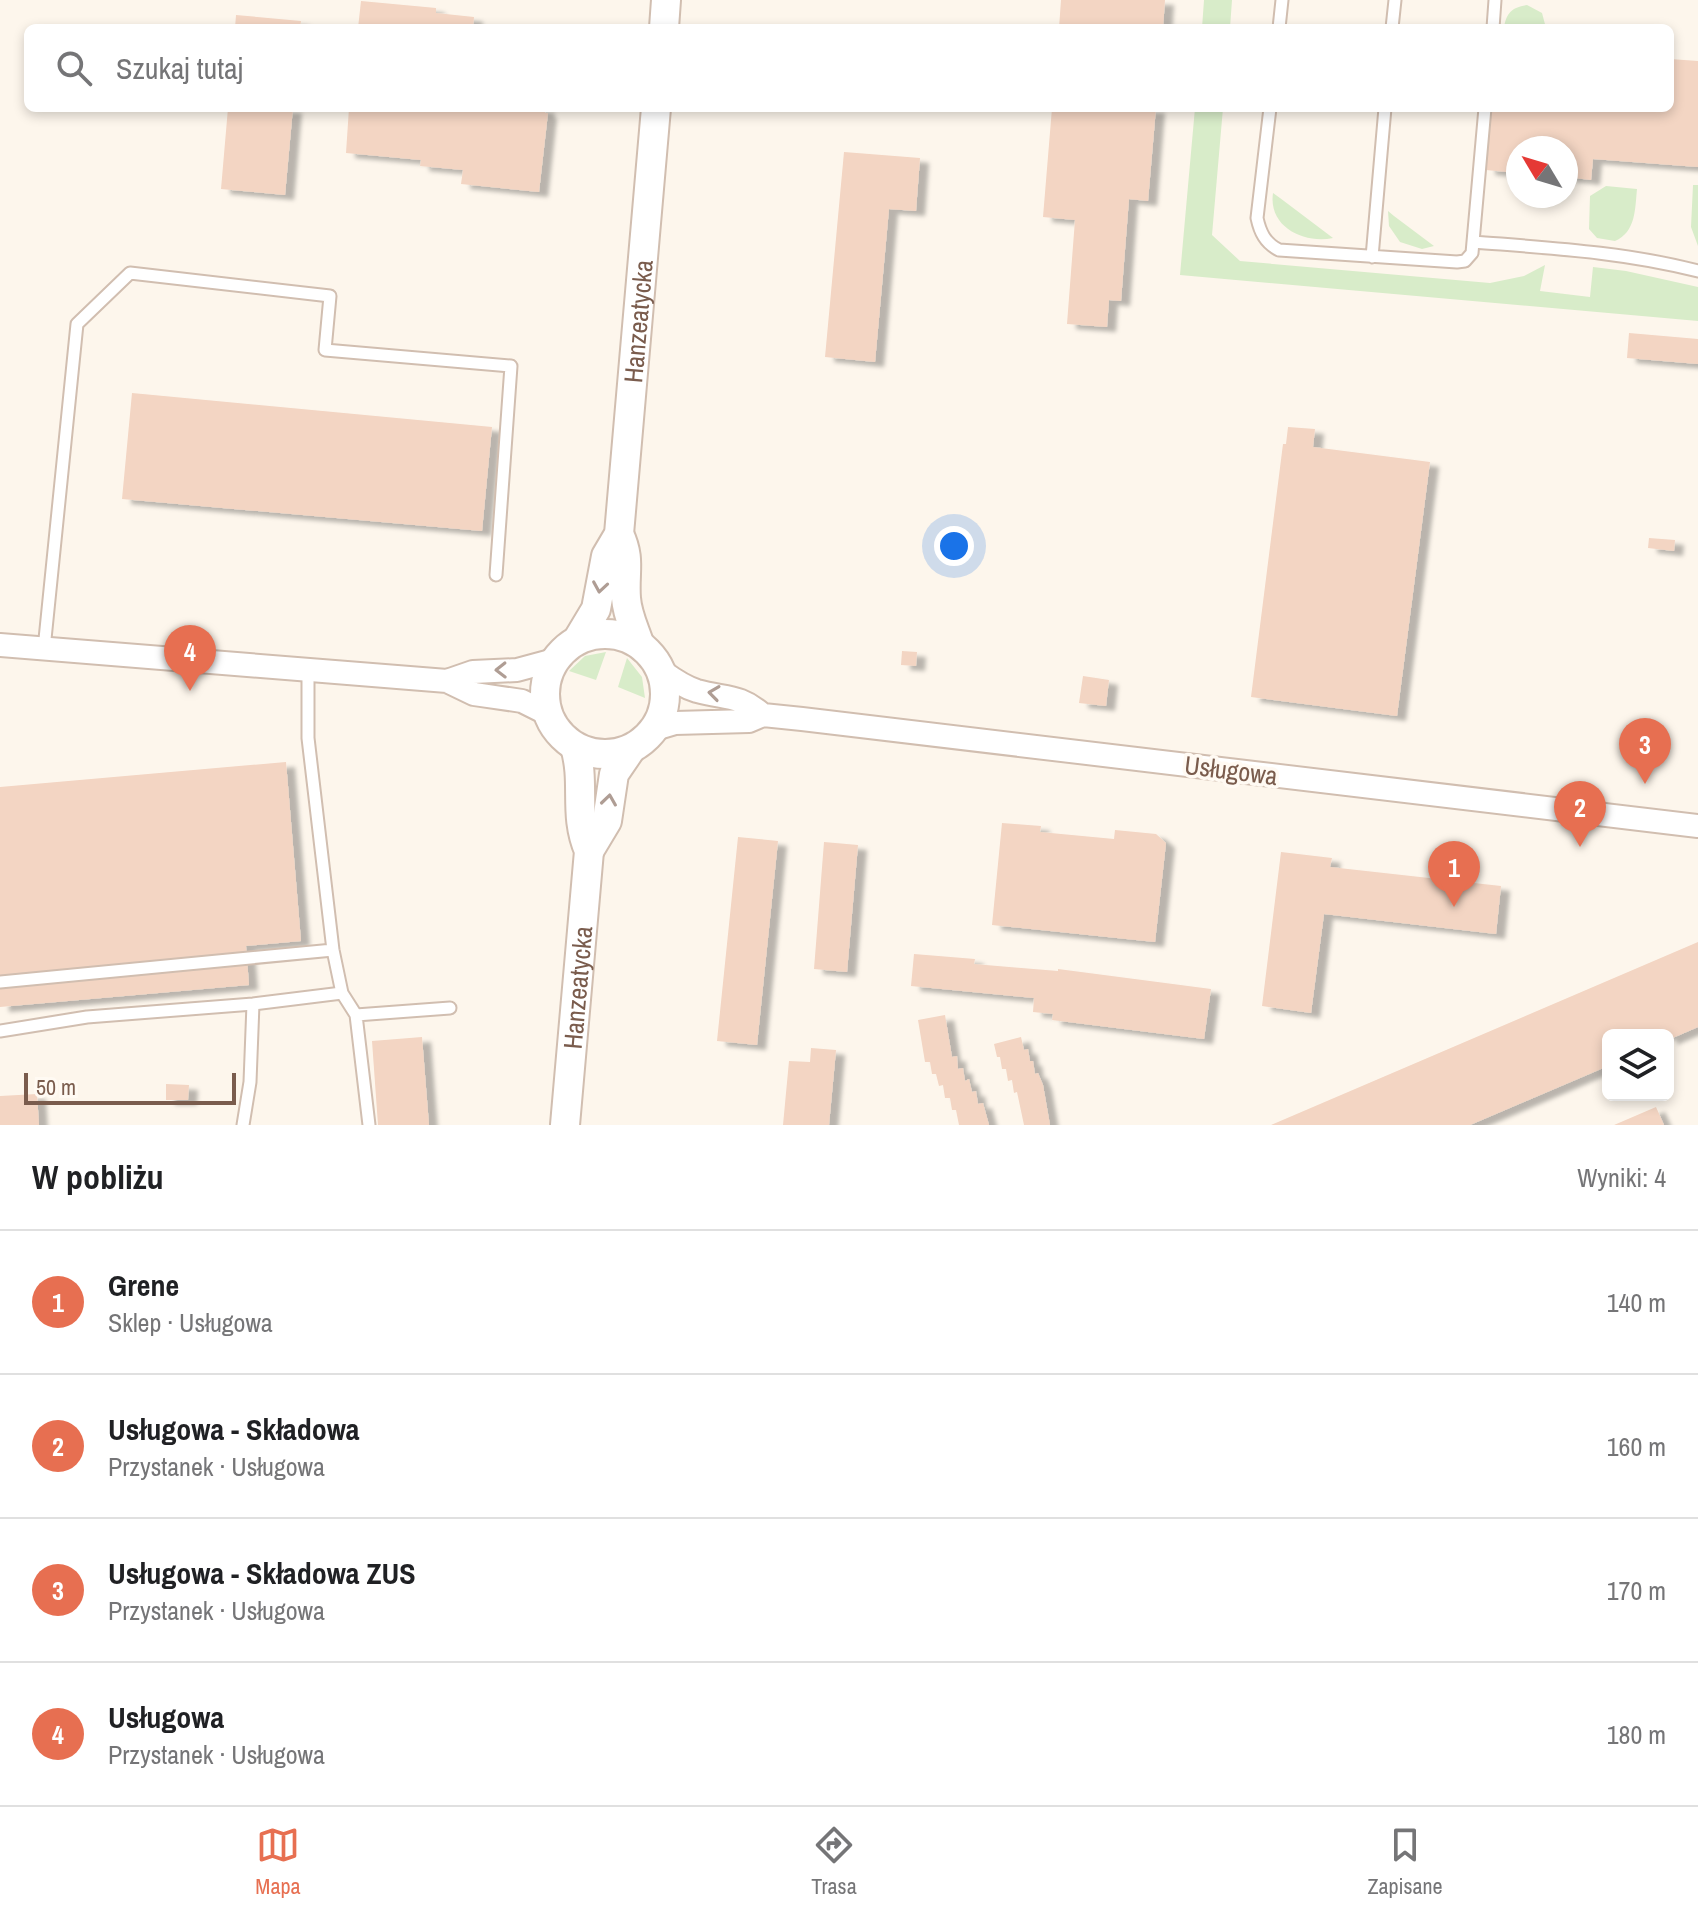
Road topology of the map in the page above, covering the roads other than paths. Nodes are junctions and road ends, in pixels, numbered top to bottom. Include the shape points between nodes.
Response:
1 (666, 0) edge
2 (1282, 0) edge
3 (1395, 0) edge
4 (1495, 0) edge
5 (664, 24) edge
6 (1279, 24) edge
7 (1392, 24) edge
8 (1493, 24) edge
9 (656, 112) edge
10 (1270, 112) edge
11 (1385, 112) edge
12 (1485, 112) edge
13 (1474, 242) junction
14 (1372, 257) junction
15 (1698, 271) edge
16 (619, 534) junction
17 (496, 575) dead end
18 (578, 639) junction
19 (639, 643) junction
20 (0, 645) edge
21 (44, 649) junction
22 (554, 660) junction
23 (0, 663) edge
24 (308, 671) junction
25 (663, 672) junction
26 (447, 681) junction
27 (548, 714) junction
28 (763, 715) junction
29 (655, 729) junction
30 (575, 747) junction
31 (631, 749) junction
32 (1698, 826) edge
33 (589, 851) junction
34 (333, 950) junction
35 (0, 982) edge
36 (342, 993) junction
37 (253, 1004) junction
38 (450, 1008) dead end
39 (356, 1015) junction
40 (0, 1031) edge
41 (243, 1125) edge
42 (369, 1125) edge
43 (565, 1125) edge

1 - 5 street
2 - 6 lane
3 - 7 lane
4 - 8 lane
9 - 16 street, Hanzeatycka
10 - 14 lane via 1257,218 1265,240 1279,250
11 - 14 lane
12 - 13 lane
13 - 14 lane via 1465,261
13 - 15 lane via 1616,255
16 -> 18 street, Hanzeatycka via 606,556 596,609
16 - 19 street, Hanzeatycka via 629,564 628,612
17 - 21 lane via 511,366 325,350 330,296 130,273 77,324
18 - 19 street via 609,633
18 - 22 street
19 - 25 street
20 - 21 street
21 - 23 street
21 - 24 street
22 -> 26 street
22 - 27 street via 546,687
24 - 26 street
24 - 34 lane via 308,738
28 -> 25 street, Usługowa via 733,696 689,688
25 - 29 street via 664,711
26 - 27 street via 474,694 522,701
27 - 30 street
28 - 29 street, Usługowa via 749,721 675,723
28 - 32 street, Usługowa
29 - 31 street
30 - 31 street via 603,754
30 - 33 street, Hanzeatycka via 581,776 579,822
33 -> 31 street, Hanzeatycka via 607,821 614,774
33 - 43 street, Hanzeatycka
34 - 35 lane
34 - 36 lane
36 - 37 lane
36 - 39 lane
37 - 40 lane via 87,1017
37 - 41 lane
38 - 39 lane
39 - 42 lane

